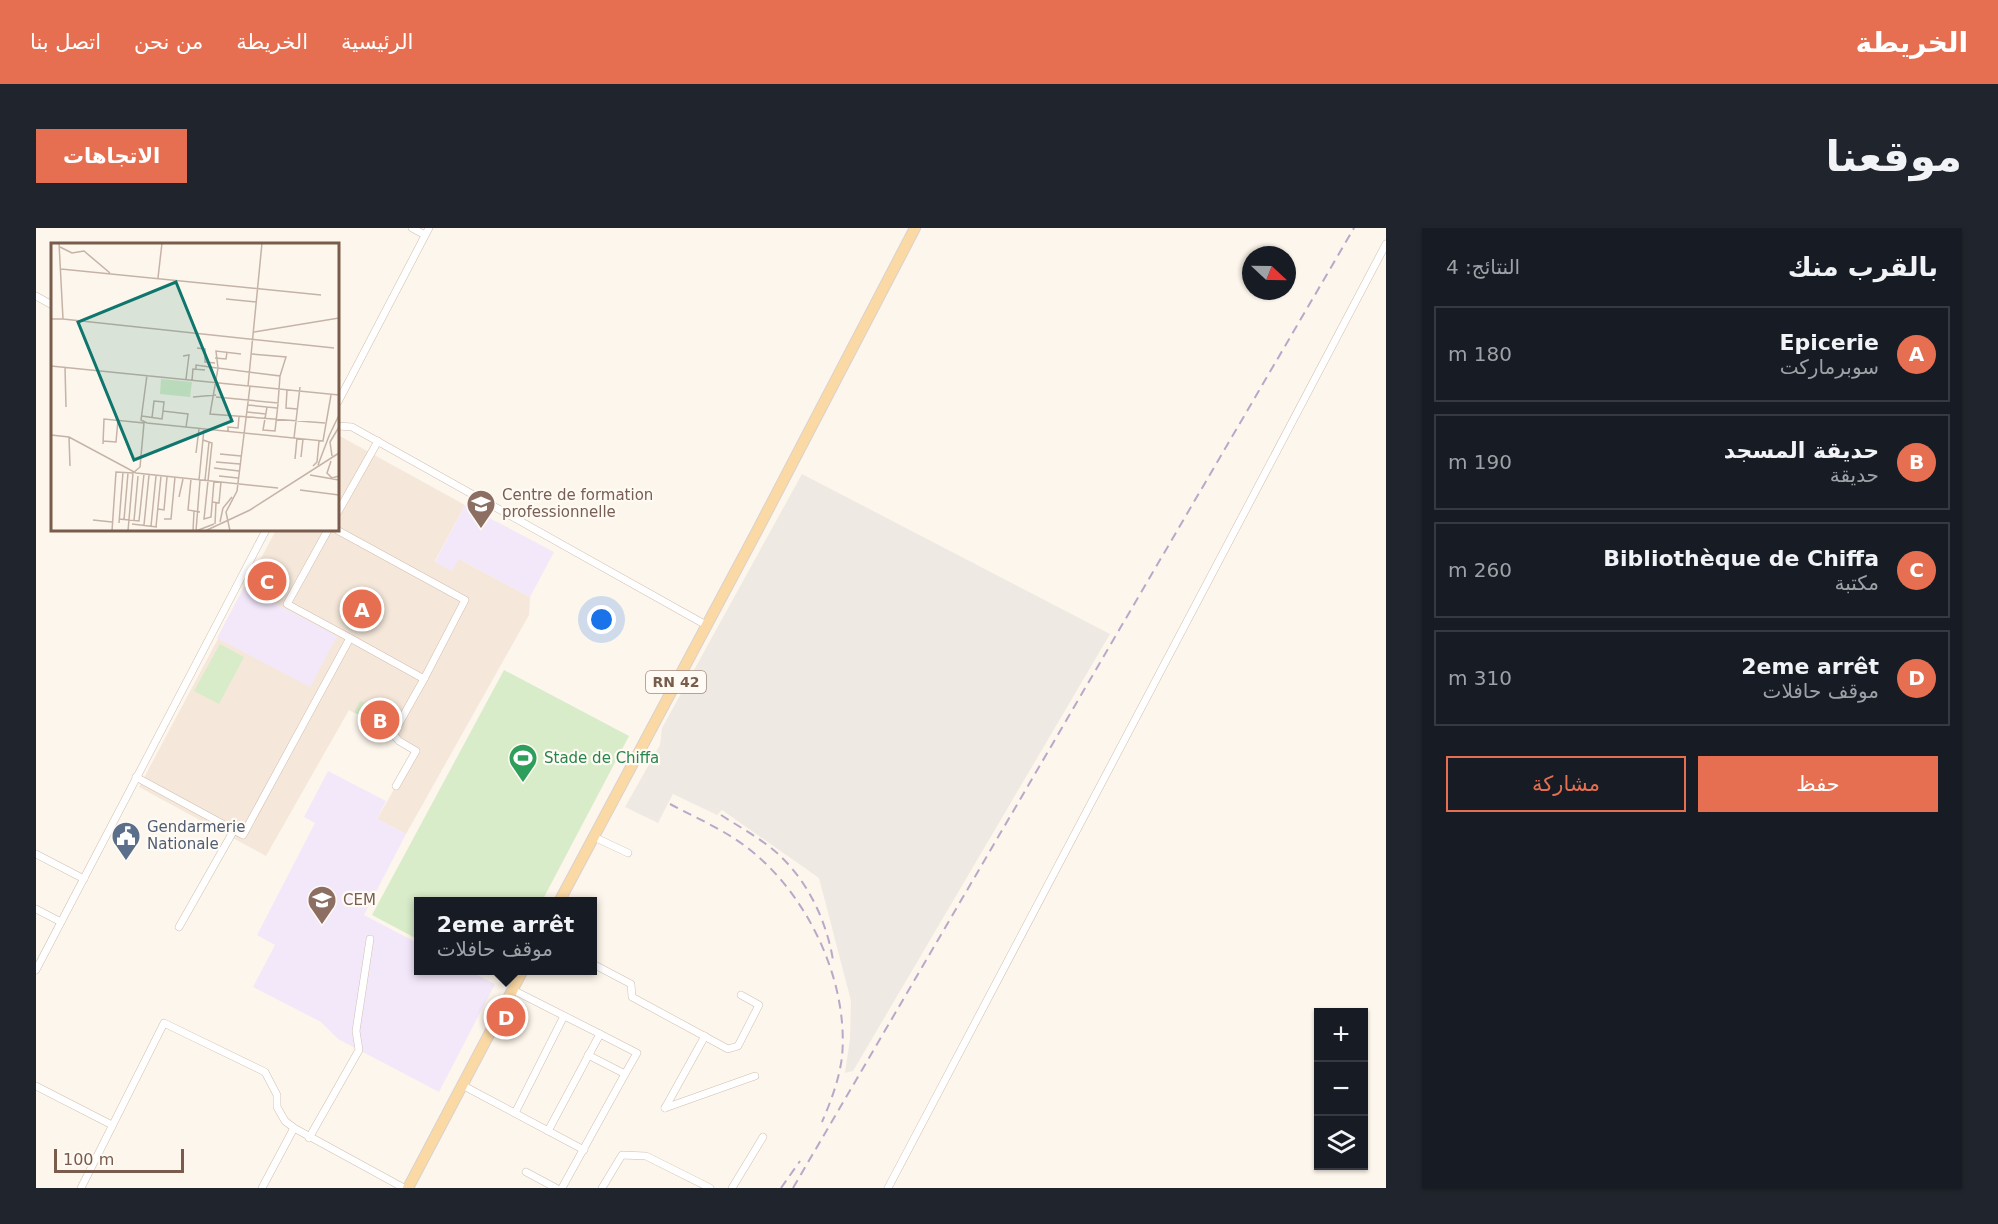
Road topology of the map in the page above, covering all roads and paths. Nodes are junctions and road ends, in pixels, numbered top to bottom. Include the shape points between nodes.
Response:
1 (412, 228) edge
2 (915, 228) edge
3 (427, 231) edge
4 (1386, 244) edge
5 (36, 296) edge
6 (51, 304) edge
7 (339, 400) edge
8 (339, 426) edge
9 (378, 441) junction
10 (339, 510) edge
11 (265, 531) edge
12 (327, 531) edge
13 (339, 531) edge
14 (706, 625) junction
15 (350, 638) junction
16 (424, 679) junction
17 (136, 777) junction
18 (396, 786) dead end
19 (234, 831) junction
20 (594, 837) junction
21 (628, 853) dead end
22 (36, 854) edge
23 (84, 879) junction
24 (562, 897) edge
25 (36, 909) edge
26 (62, 922) junction
27 (179, 927) dead end
28 (370, 939) dead end
29 (597, 966) edge
30 (36, 969) edge
31 (520, 975) edge
32 (513, 990) junction
33 (741, 995) dead end
34 (564, 1016) junction
35 (600, 1034) junction
36 (705, 1036) junction
37 (588, 1055) junction
38 (625, 1074) junction
39 (755, 1076) dead end
40 (462, 1085) junction
41 (36, 1086) edge
42 (515, 1113) junction
43 (112, 1125) junction
44 (294, 1128) junction
45 (548, 1131) junction
46 (763, 1137) dead end
47 (309, 1138) junction
48 (584, 1150) junction
49 (526, 1172) dead end
50 (81, 1188) edge
51 (262, 1188) edge
52 (406, 1188) edge
53 (556, 1188) edge
54 (562, 1188) edge
55 (602, 1188) edge
56 (710, 1188) edge
57 (732, 1188) edge
58 (888, 1188) edge

1 - 3 street
2 - 14 main road, RN 42
3 - 7 street
4 - 58 street
5 - 6 street
8 - 9 street via 352,427
9 - 10 street
9 - 14 street
11 - 17 street
12 - 15 street via 287,604
13 - 16 street via 465,600
14 - 20 main road, RN 42
15 - 16 street
15 - 19 street via 243,835
16 - 18 street via 393,734 416,751
17 - 19 street
17 - 23 street
19 - 27 street
20 - 21 street
20 - 24 main road, RN 42
22 - 23 street
23 - 26 street
25 - 26 street
26 - 30 street
28 - 47 street via 356,1031 359,1050
29 - 36 street via 631,984 632,997
31 - 32 main road
32 - 34 street
32 - 40 main road
33 - 36 street via 759,1005 738,1046 728,1049
34 - 35 street
34 - 42 street
35 - 37 street
35 - 38 street via 637,1053
36 - 39 street via 664,1108
37 - 38 street
37 - 45 street
38 - 48 street
40 - 42 street
40 - 52 main road
41 - 43 street
42 - 45 street
43 - 44 street via 164,1023 265,1072 285,1121
43 - 50 street
44 - 47 street
44 - 51 street
45 - 48 street
46 - 57 street
47 - 52 street
48 - 54 street
49 - 53 street
55 - 56 street via 622,1155 646,1156

